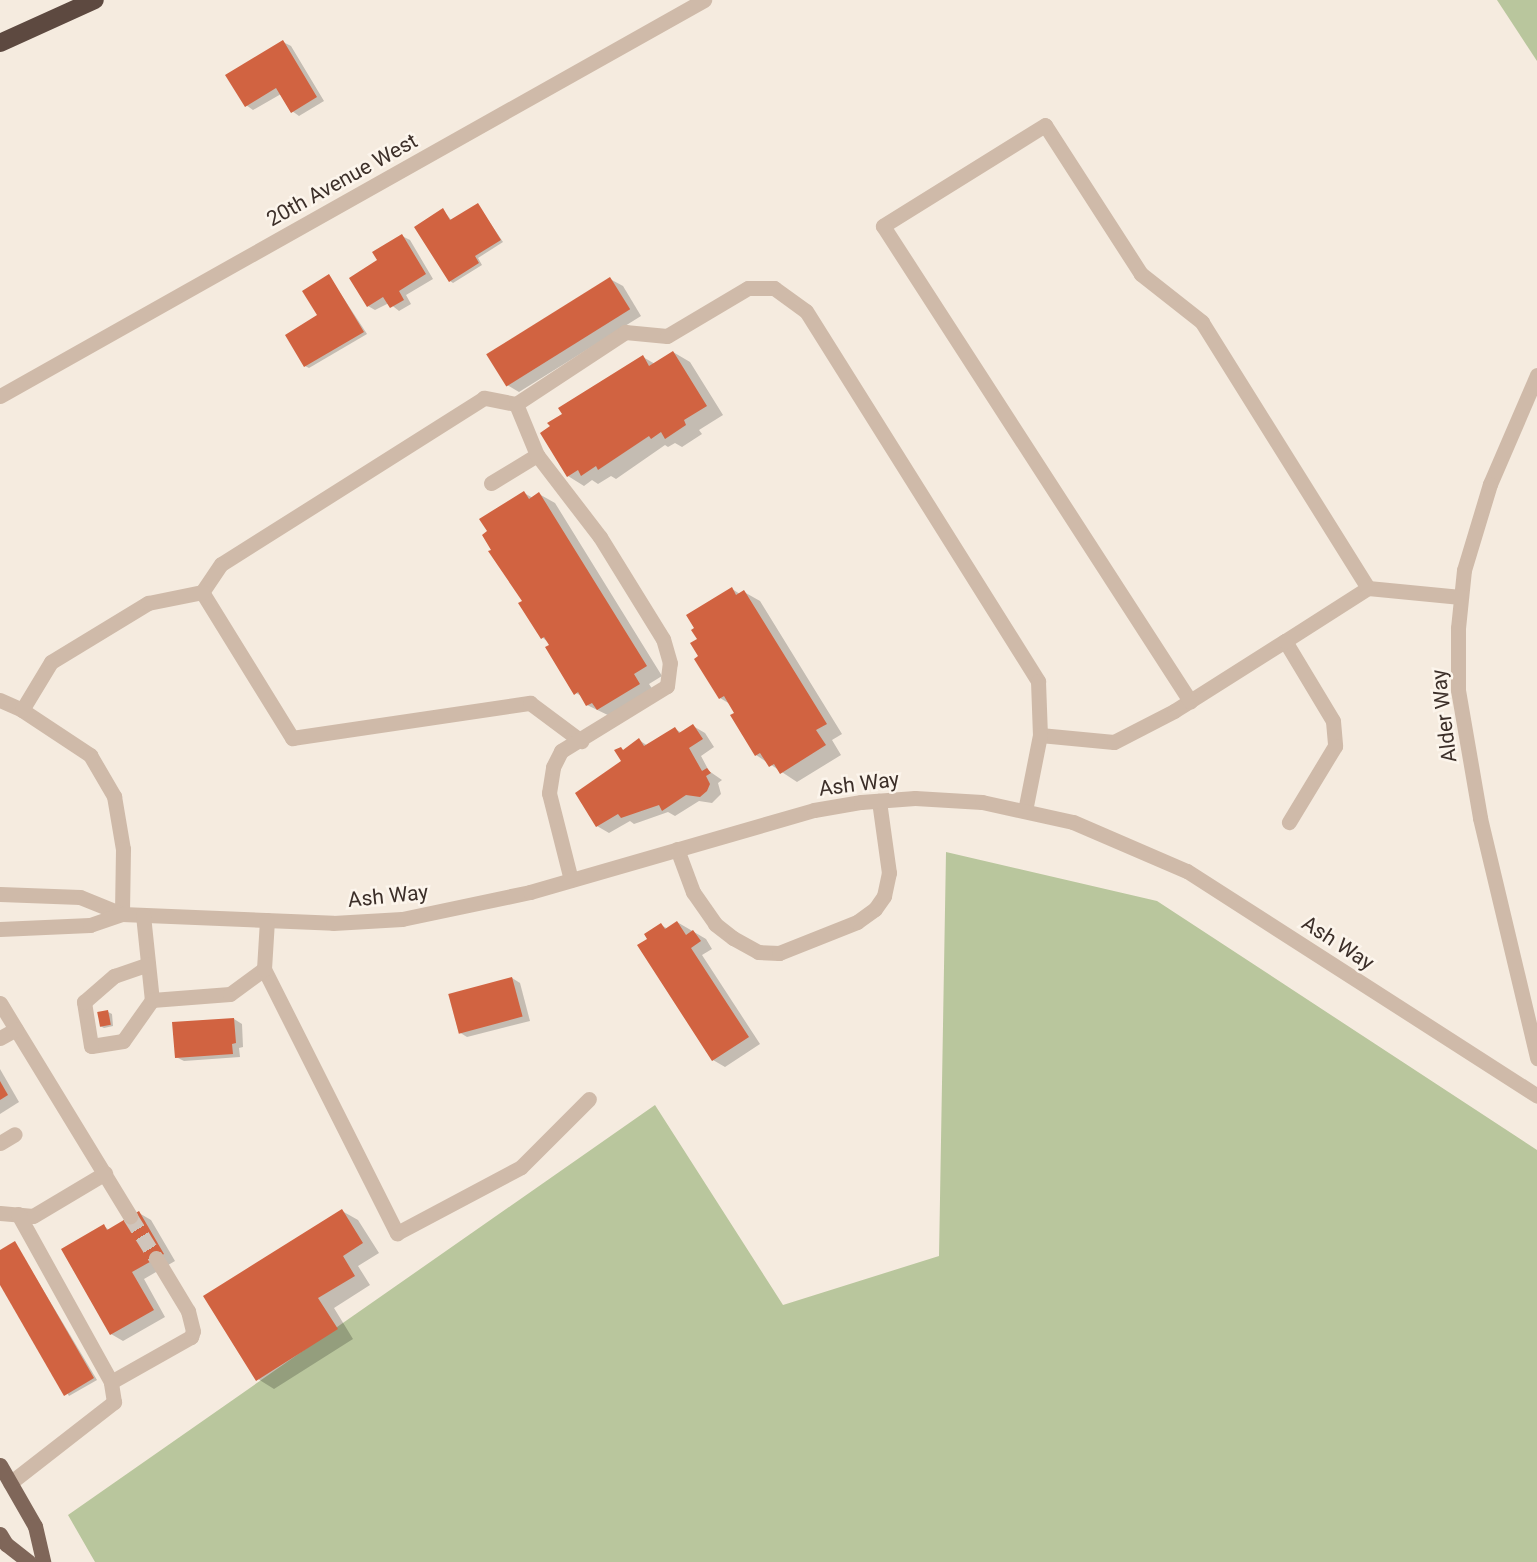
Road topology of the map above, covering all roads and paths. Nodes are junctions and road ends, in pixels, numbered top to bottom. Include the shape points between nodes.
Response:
1 (95, 0) edge
2 (704, 0) edge
3 (0, 43) edge
4 (1537, 375) edge
5 (0, 396) edge
6 (516, 404) junction
7 (537, 455) junction
8 (491, 483) dead end
9 (1368, 588) junction
10 (202, 592) junction
11 (1461, 597) junction
12 (1285, 641) junction
13 (0, 700) edge
14 (1190, 701) junction
15 (22, 710) junction
16 (1040, 735) junction
17 (581, 741) junction
18 (879, 801) junction
19 (1025, 811) junction
20 (1289, 822) dead end
21 (676, 849) junction
22 (572, 880) junction
23 (0, 894) edge
24 (122, 914) junction
25 (143, 915) junction
26 (267, 920) junction
27 (0, 929) edge
28 (148, 964) junction
29 (264, 969) junction
30 (152, 1000) junction
31 (0, 1003) edge
32 (16, 1029) junction
33 (0, 1038) edge
34 (1537, 1058) edge
35 (1537, 1096) edge
36 (589, 1099) dead end
37 (15, 1134) dead end
38 (0, 1143) edge
39 (105, 1173) junction
40 (0, 1212) edge
41 (18, 1214) junction
42 (130, 1216) tunnel mouth
43 (156, 1258) tunnel mouth
44 (111, 1382) junction
45 (0, 1465) edge
46 (10, 1483) junction
47 (0, 1534) edge
48 (29, 1562) edge
49 (43, 1562) edge

1 - 3 highway
2 - 5 street, 20th Avenue West
4 - 11 street, Alder Way via 1490,484 1464,570
6 - 7 street
6 - 10 street via 484,398 221,564
6 - 16 street via 625,332 668,336 748,288 774,288 807,311 1038,681
7 - 8 street
7 - 17 street via 600,537 663,639 670,663 667,686
9 - 11 street
9 - 12 street
9 - 14 street via 1202,322 1141,274 1045,124 894,219 884,226
10 - 15 street via 148,603 51,662
10 - 17 street via 292,738 530,703
11 - 34 street, Alder Way via 1458,690 1480,818
12 - 14 street
12 - 20 street via 1333,721 1335,746
13 - 15 street
14 - 16 street via 1114,742
15 - 24 street via 90,755 114,796 123,849
16 - 19 street
17 - 22 street via 561,751 553,767 549,793
18 - 19 street, Ash Way via 915,798 982,802
18 - 21 street, Ash Way via 814,810
18 - 21 street via 889,873 884,896 875,909 857,922 778,953 759,952 715,924 693,892
19 - 35 street, Ash Way via 1073,822 1187,871
21 - 22 street, Ash Way
22 - 26 street, Ash Way via 402,920
23 - 24 street, Ash Way via 80,897
24 - 25 street, Ash Way
24 - 27 street, Ash Way via 90,925
25 - 26 street, Ash Way
25 - 28 street
26 - 29 street
28 - 30 street
28 - 30 street via 114,976 84,1002 92,1046 123,1041
29 - 30 street via 230,994
29 - 36 street via 397,1233 521,1167
31 - 32 street
32 - 33 street
32 - 39 street
37 - 38 street
39 - 41 street via 33,1216
39 - 42 street
40 - 41 street
41 - 44 street
43 - 44 street via 188,1311 194,1331 190,1337
44 - 46 street via 114,1402
45 - 46 main road
46 - 49 main road via 35,1526
47 - 48 main road via 6,1544

